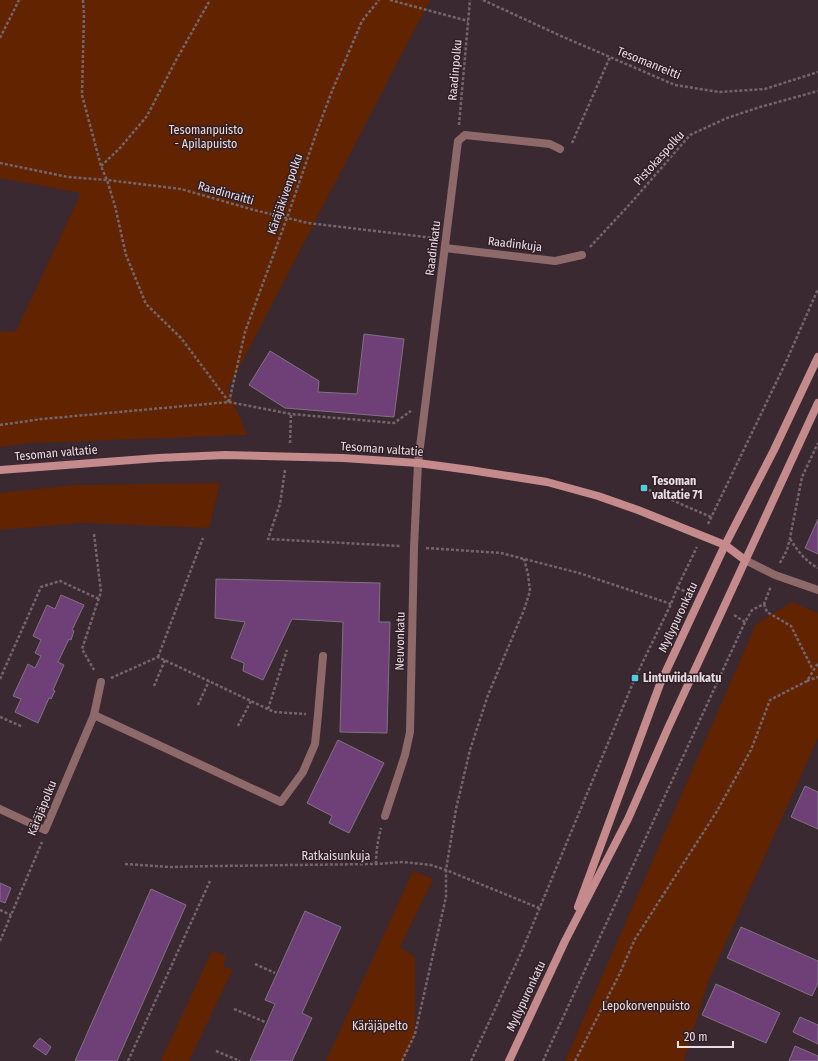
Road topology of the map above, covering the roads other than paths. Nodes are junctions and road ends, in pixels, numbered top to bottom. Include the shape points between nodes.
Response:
1 (560, 149) road end
2 (446, 244) junction
3 (582, 255) road end
4 (818, 356) edge
5 (818, 403) edge
6 (418, 463) junction
7 (0, 470) edge
8 (726, 545) junction
9 (745, 560) junction
10 (818, 590) edge
11 (323, 656) dead end
12 (101, 682) road end
13 (94, 715) junction
14 (0, 809) edge
15 (385, 816) road end
16 (565, 941) junction
17 (509, 1061) edge

1 - 2 street, Raadinkatu via 550,144 465,135 458,141
2 - 3 street, Raadinkuja via 555,261
2 - 6 street, Raadinkatu
4 - 8 main road, Myllypuronkatu
5 - 9 main road, Myllypuronkatu
6 - 7 main road, Tesoman valtatie via 343,458 224,456 158,458
6 - 8 main road, Tesoman valtatie via 546,482 598,496
6 - 15 street, Neuvonkatu via 410,732
8 - 9 main road, Tesoman valtatie
8 - 16 main road, Myllypuronkatu via 660,684
9 - 10 street via 775,575
9 - 16 main road, Myllypuronkatu via 628,819
11 - 13 street via 315,744 303,772 281,802
12 - 13 street, Käräjäpolku
13 - 14 street, Käräjäpolku via 45,830
16 - 17 main road, Myllypuronkatu

